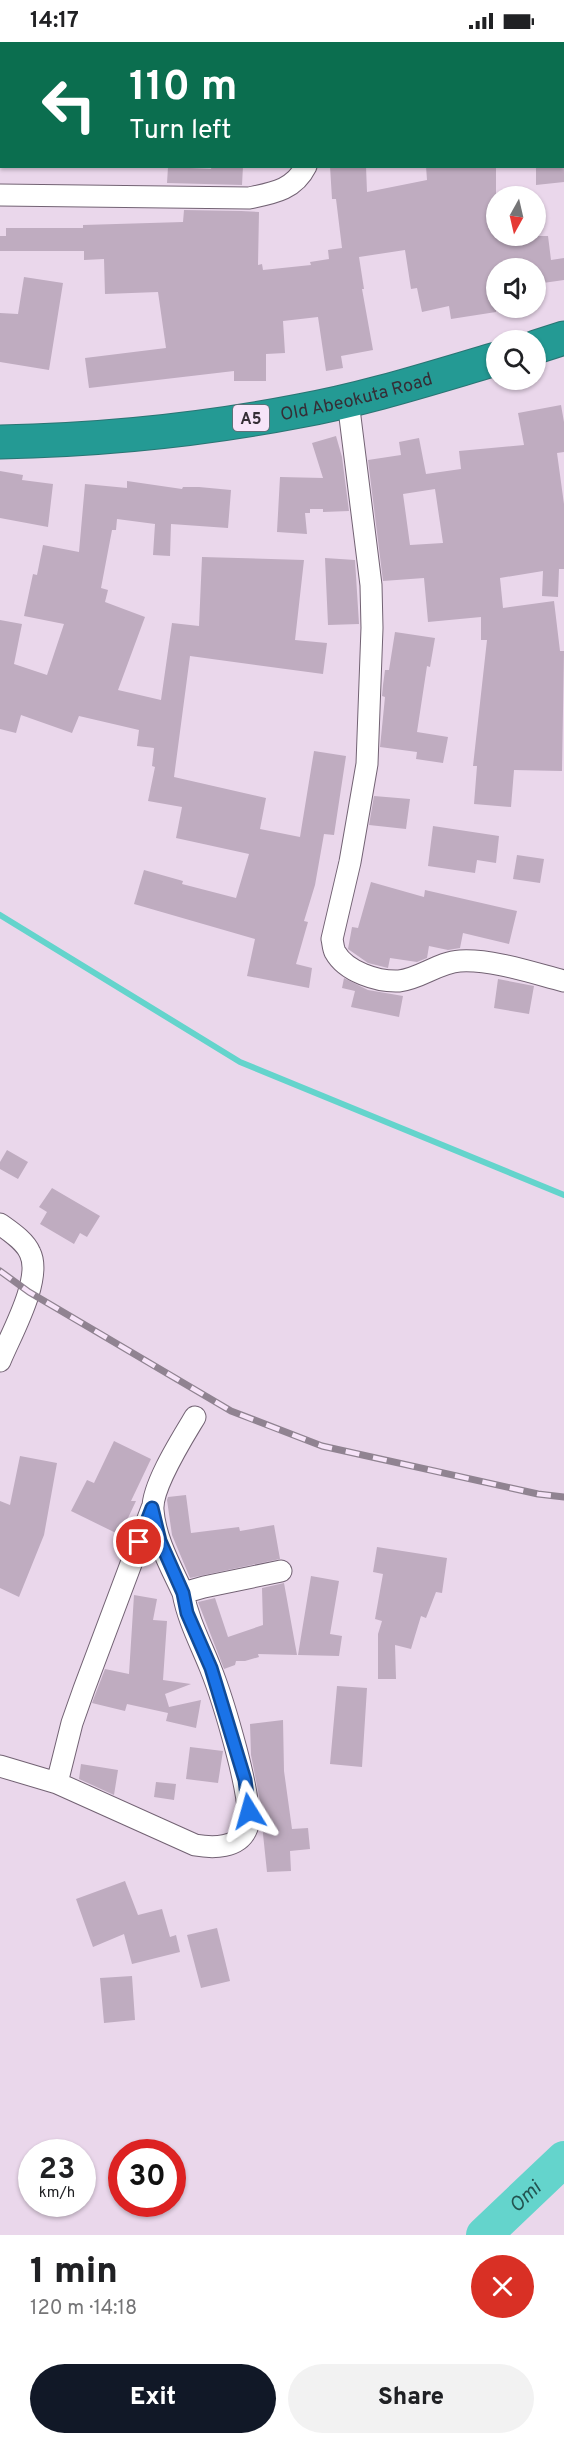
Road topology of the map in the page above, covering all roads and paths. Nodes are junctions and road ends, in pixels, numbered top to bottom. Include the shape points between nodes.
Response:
1 (305, 168) edge
2 (0, 195) edge
3 (564, 338) edge
4 (546, 344) edge
5 (486, 362) edge
6 (348, 401) junction
7 (0, 442) edge
8 (564, 981) edge
9 (0, 1224) edge
10 (0, 1361) edge
11 (195, 1417) dead end
12 (152, 1508) junction
13 (281, 1571) dead end
14 (183, 1593) junction
15 (0, 1766) edge
16 (57, 1783) junction

1 - 2 street via 297,183 272,194 249,198
3 - 4 highway
5 - 6 highway, Old Abeokuta Road / A5
6 - 7 highway, Old Abeokuta Road / A5 via 111,437
6 - 8 street via 371,585 372,628 367,764 332,939 334,951 358,972 378,979 400,981 460,961
9 - 10 street via 17,1236 31,1254 33,1272 29,1292
11 - 12 street via 164,1473
12 - 14 street via 160,1541
12 - 16 street via 75,1715
13 - 14 street
14 - 16 street via 245,1780 247,1829 229,1845 195,1845
15 - 16 street

